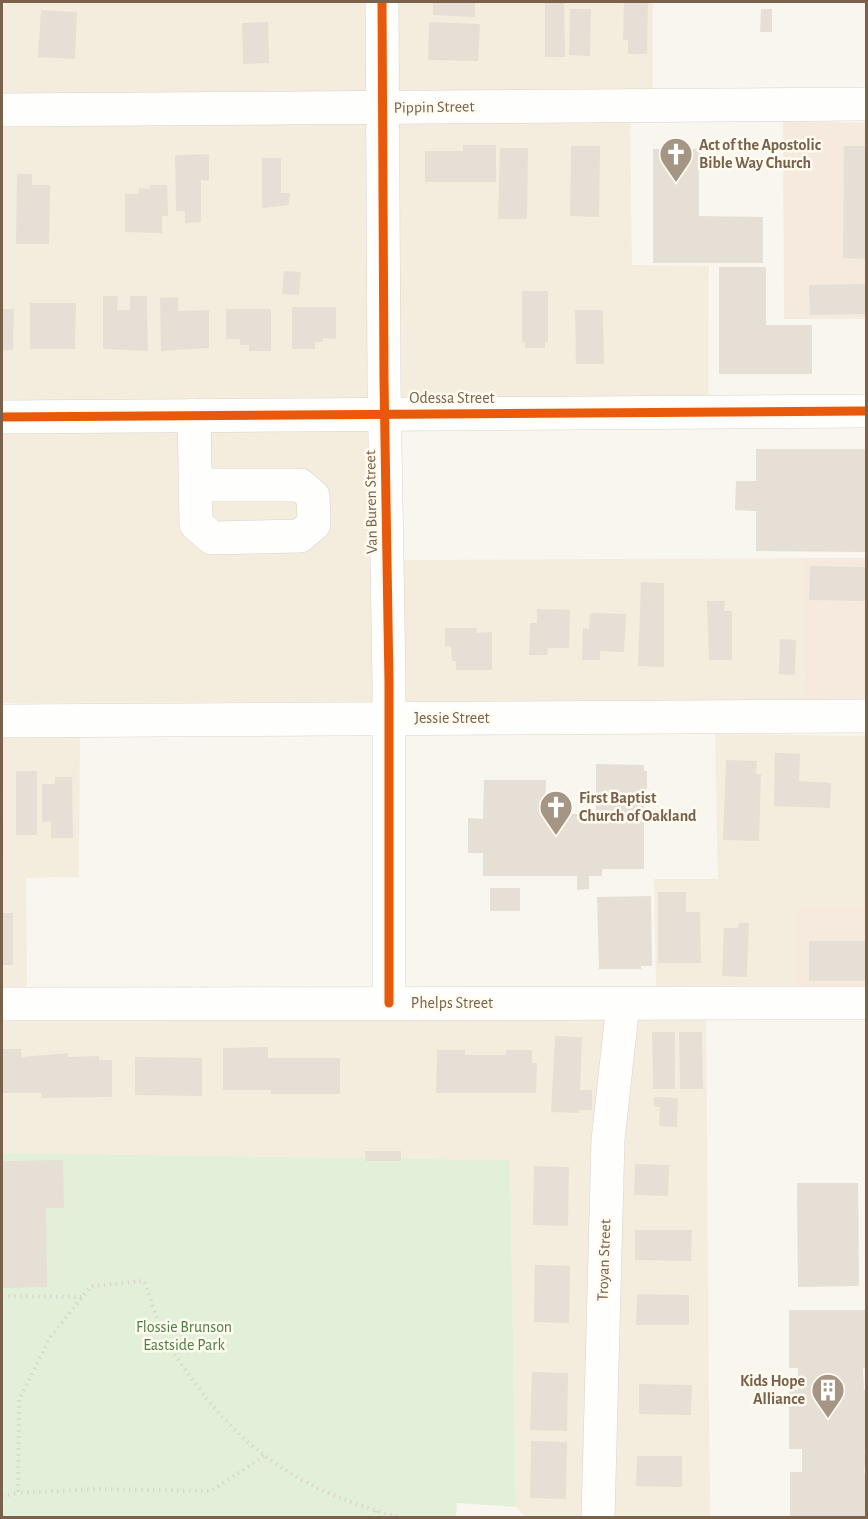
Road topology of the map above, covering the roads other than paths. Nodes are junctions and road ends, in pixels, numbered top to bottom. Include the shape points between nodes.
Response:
1 (382, 2) edge
2 (867, 105) edge
3 (382, 108) junction
4 (2, 110) edge
5 (867, 411) edge
6 (384, 413) junction
7 (194, 415) junction
8 (2, 417) edge
9 (195, 485) dead end
10 (867, 716) edge
11 (389, 719) junction
12 (2, 721) edge
13 (389, 1003) junction
14 (867, 1003) edge
15 (2, 1004) edge
16 (623, 1004) junction
17 (598, 1518) edge

1 - 3 street, Van Buren Street
2 - 3 street, Pippin Street
3 - 4 street, Pippin Street
3 - 6 street, Van Buren Street
5 - 6 street, Odessa Street
6 - 7 street, Odessa Street
6 - 11 street, Van Buren Street
7 - 8 street, Odessa Street
7 - 9 street
10 - 11 street, Jessie Street
11 - 12 street, Jessie Street
11 - 13 street, Van Buren Street
13 - 15 street, Phelps Street
13 - 16 street, Phelps Street
14 - 16 street, Phelps Street
16 - 17 street, Troyan Street via 608,1140

